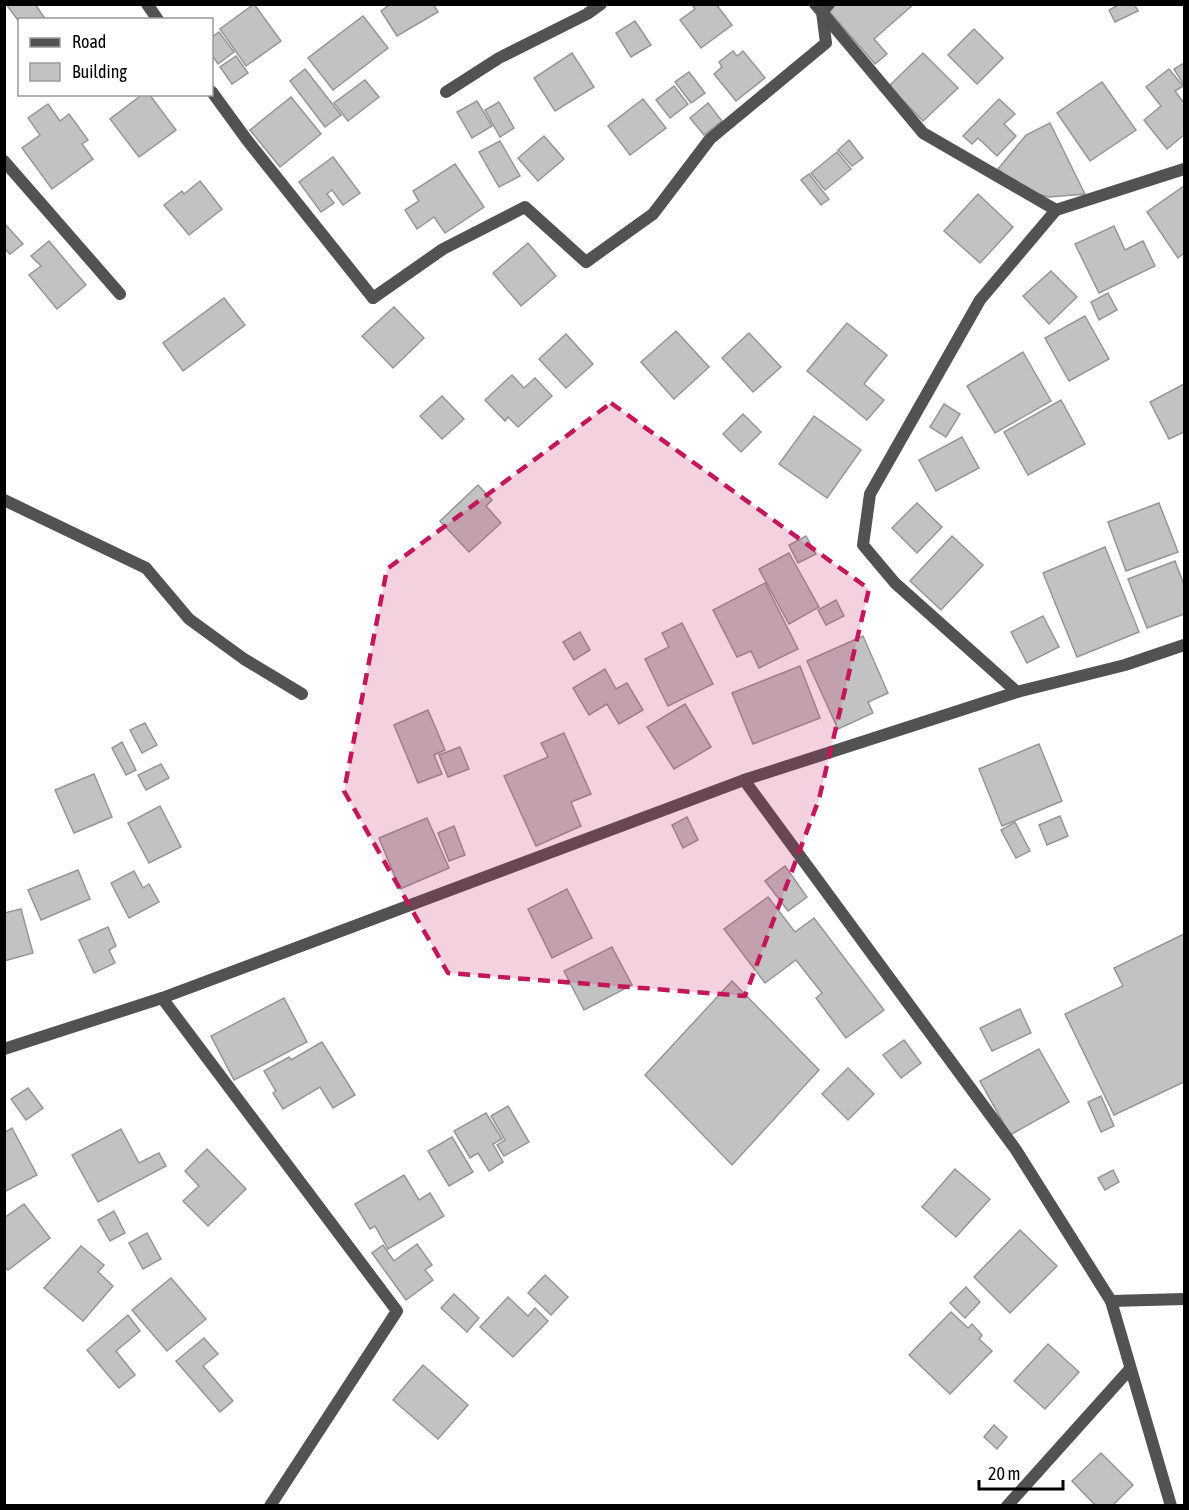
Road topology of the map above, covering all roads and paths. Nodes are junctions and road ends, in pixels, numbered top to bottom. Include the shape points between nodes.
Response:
1 (147, 4) edge
2 (601, 4) edge
3 (822, 7) edge
4 (157, 18) edge
5 (446, 92) dead end
6 (213, 93) edge
7 (4, 161) edge
8 (1185, 170) edge
9 (1056, 210) junction
10 (120, 294) dead end
11 (4, 500) edge
12 (1185, 645) edge
13 (1017, 692) junction
14 (302, 694) dead end
15 (744, 780) junction
16 (162, 998) junction
17 (4, 1049) edge
18 (1185, 1299) edge
19 (1111, 1301) junction
20 (1130, 1369) junction
21 (270, 1506) edge
22 (1006, 1506) edge
23 (1171, 1506) edge

1 - 4 street
2 - 5 street
3 - 6 street via 826,43 710,139 654,214 586,262 525,207 443,249 373,298
3 - 9 street via 923,133
7 - 10 street
8 - 9 street
9 - 13 street via 980,300 870,494 863,545 895,583
11 - 14 street via 146,568 189,619
12 - 13 street via 1125,665
13 - 15 street
15 - 16 street
15 - 19 street via 1016,1149
16 - 17 street
16 - 21 street via 397,1311
18 - 19 street
19 - 20 street
20 - 22 street
20 - 23 street

